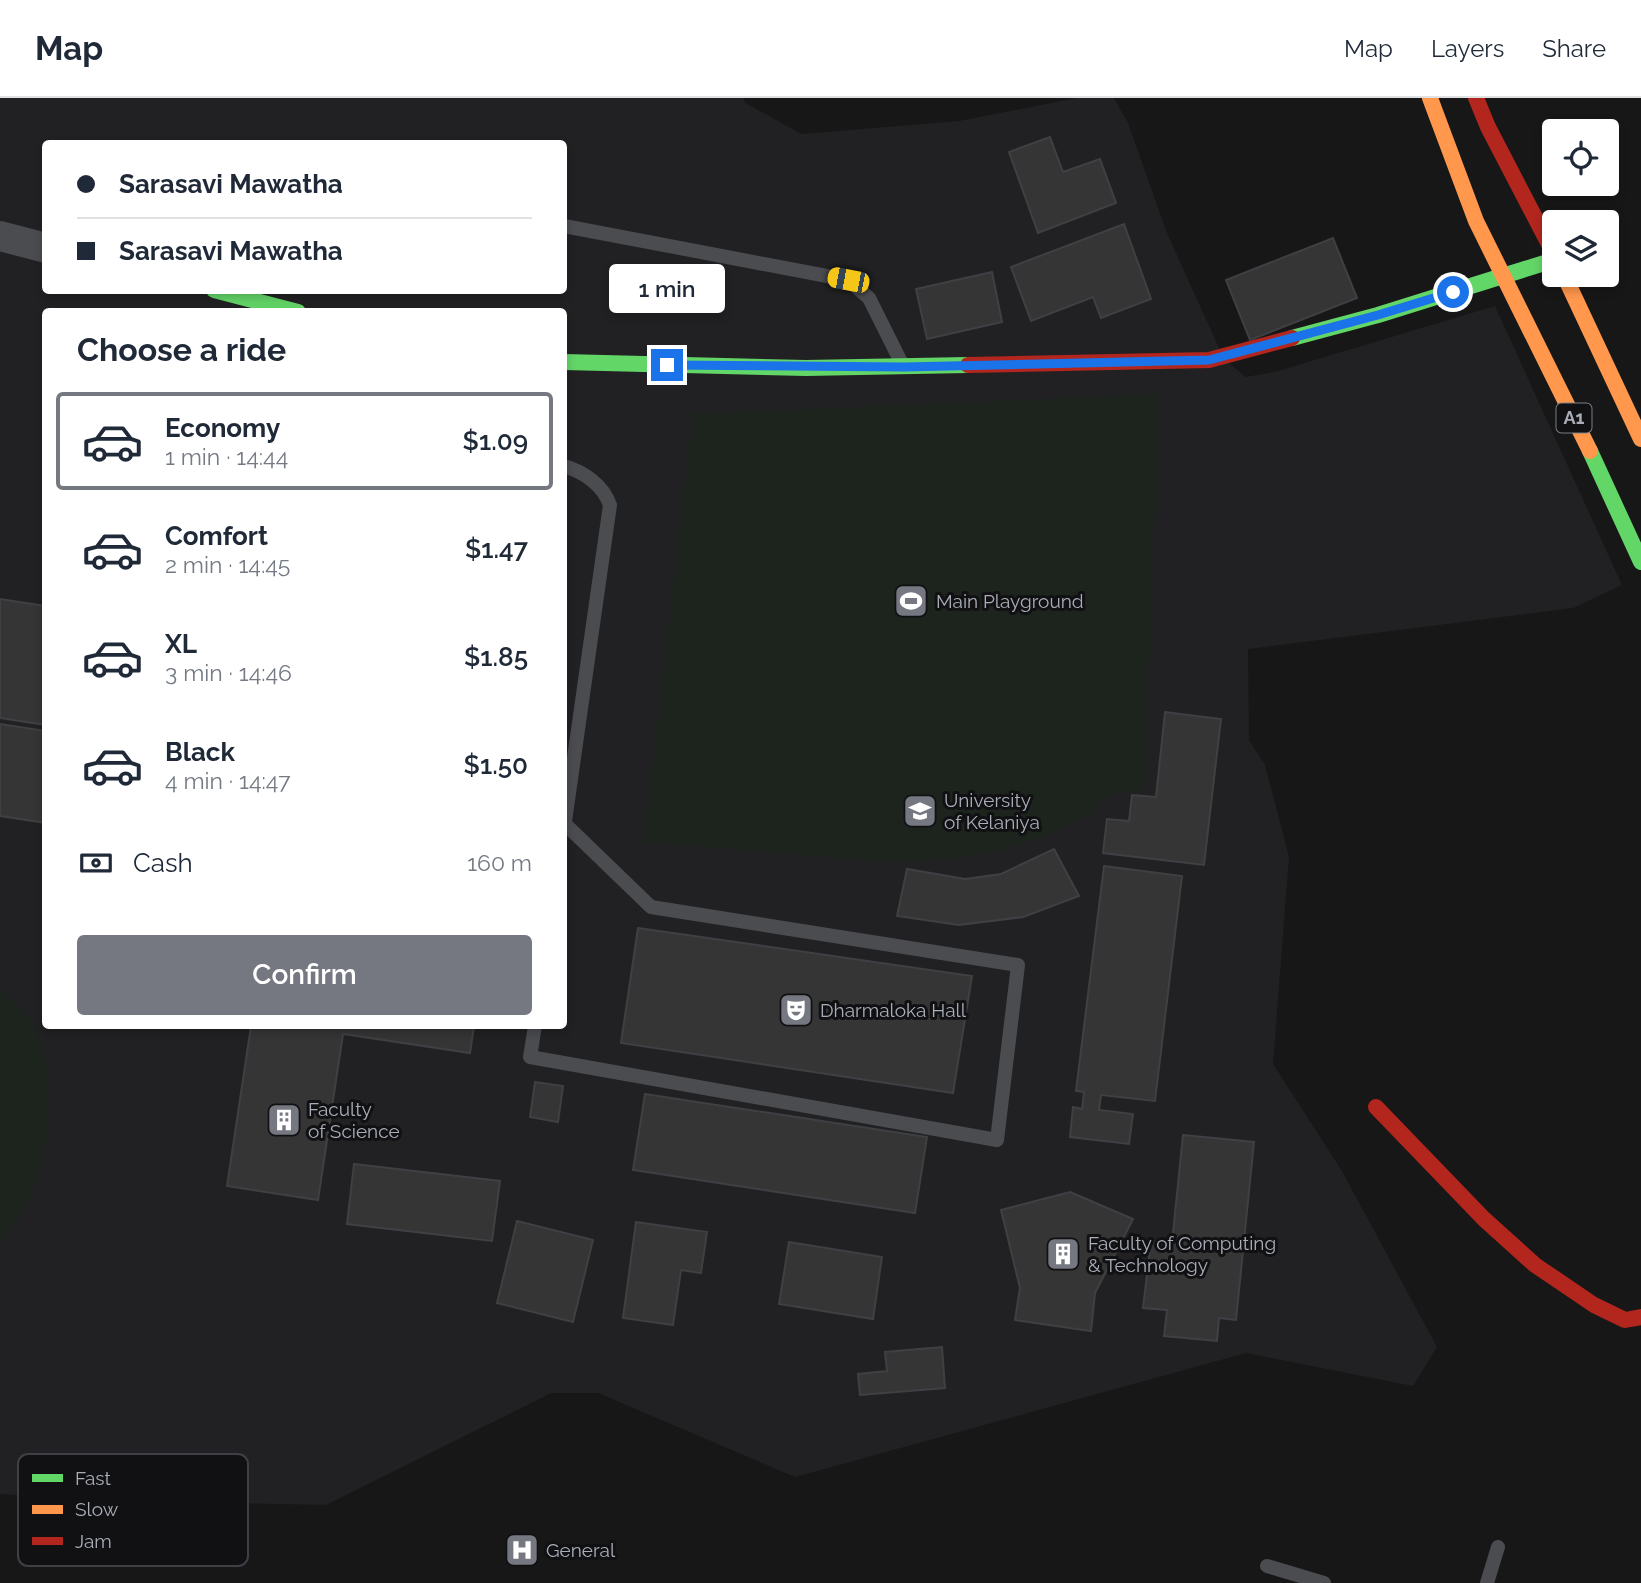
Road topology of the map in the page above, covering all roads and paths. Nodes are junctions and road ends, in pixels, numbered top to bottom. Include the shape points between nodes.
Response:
1 (1430, 98) edge
2 (1476, 98) edge
3 (567, 227) edge
4 (1542, 231) edge
5 (0, 236) edge
6 (42, 247) edge
7 (1542, 264) edge
8 (1504, 277) junction
9 (1570, 287) edge
10 (229, 294) edge
11 (283, 308) edge
12 (567, 362) edge
13 (904, 367) junction
14 (1641, 439) edge
15 (567, 467) edge
16 (1641, 562) edge
17 (567, 802) edge
18 (567, 826) edge
19 (535, 1029) edge
20 (1376, 1107) dead end
21 (1641, 1317) edge
22 (1498, 1547) dead end
23 (1267, 1566) dead end
24 (1324, 1583) edge
25 (1487, 1583) edge

1 - 8 main road, A1 via 1476,221
2 - 4 main road
3 - 13 lane via 848,280 869,298
5 - 6 street
7 - 8 main road
8 - 13 main road via 1209,360
8 - 16 main road, A1
9 - 14 main road
10 - 11 main road
12 - 13 main road
15 - 17 lane via 600,487 610,505
18 - 19 lane via 651,907 1018,965 997,1140 530,1057
20 - 21 main road via 1535,1265 1594,1305 1625,1320
22 - 25 lane
23 - 24 lane

